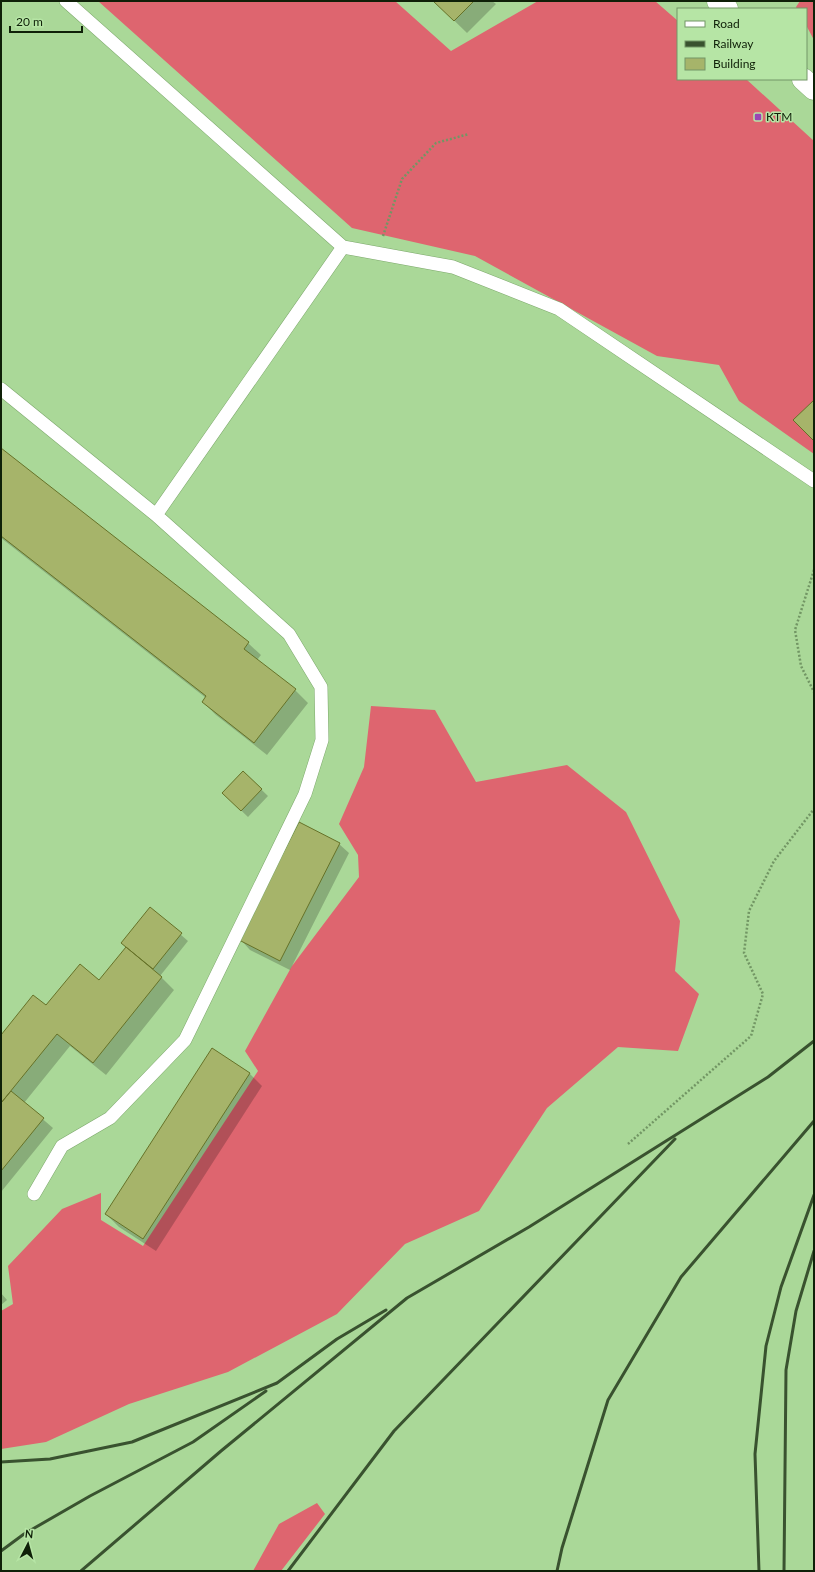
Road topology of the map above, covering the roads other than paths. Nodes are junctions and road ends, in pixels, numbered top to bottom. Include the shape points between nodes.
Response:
1 (66, 1) edge
2 (718, 1) edge
3 (726, 8) edge
4 (804, 80) edge
5 (814, 89) edge
6 (342, 247) junction
7 (1, 389) edge
8 (814, 481) edge
9 (156, 515) junction
10 (34, 1194) dead end

1 - 6 lane
2 - 3 main road
4 - 5 main road
6 - 8 lane via 453,267 559,309
6 - 9 lane
7 - 9 lane
9 - 10 lane via 289,634 321,687 322,740 305,794 185,1040 110,1118 62,1146

